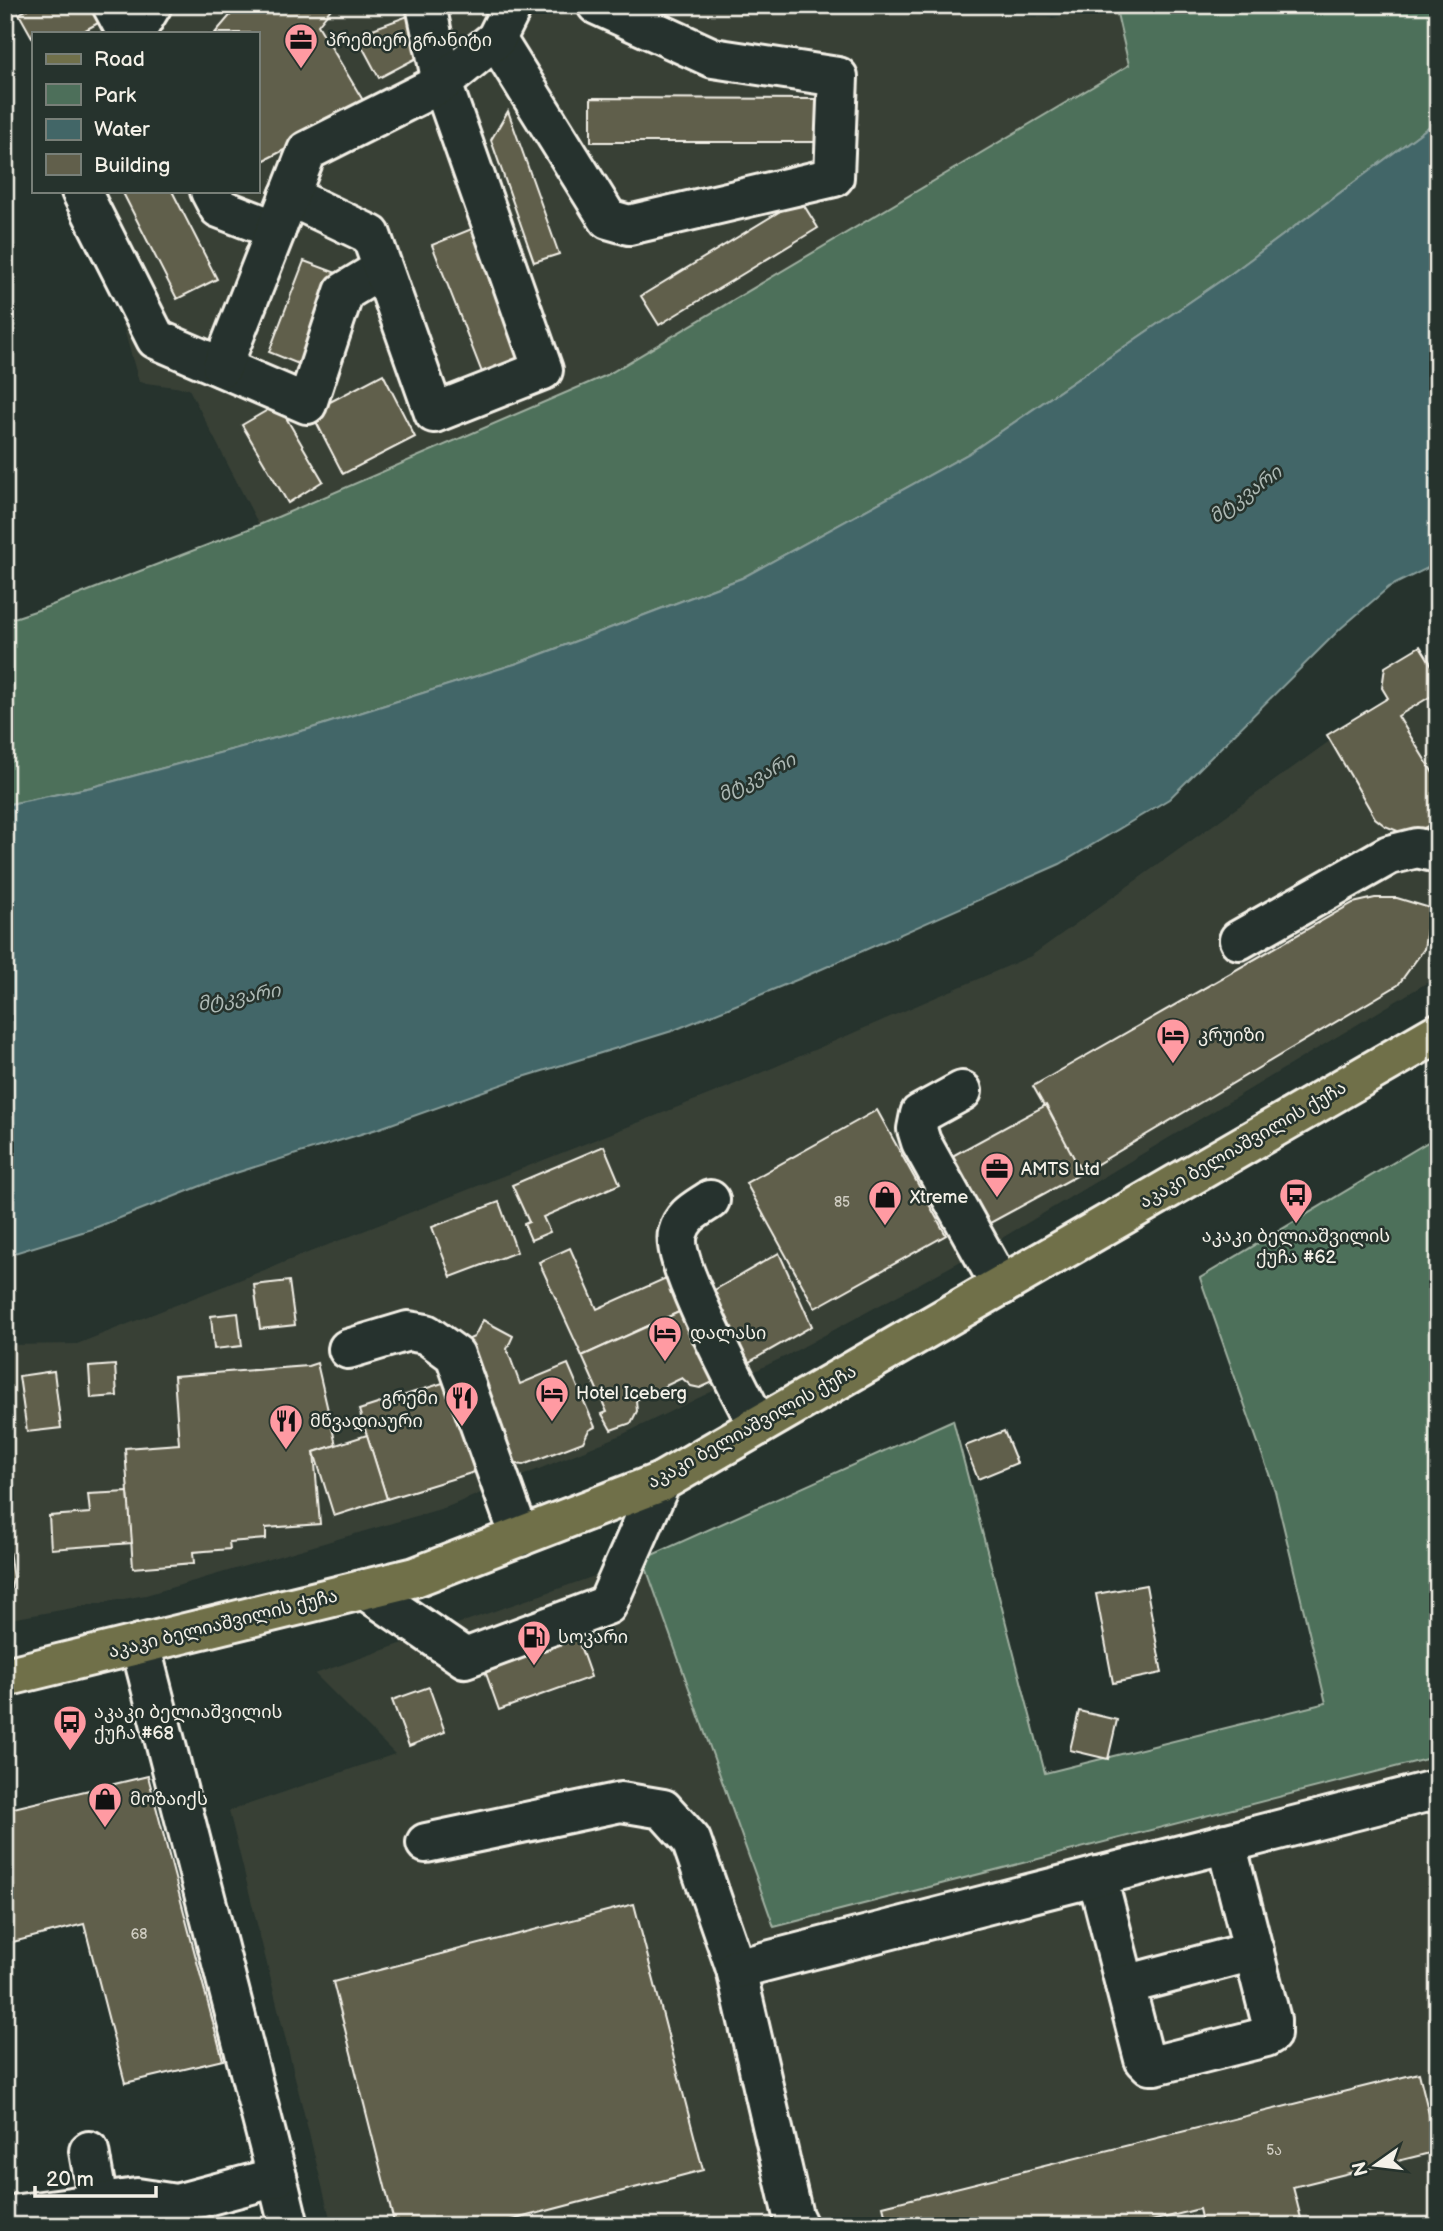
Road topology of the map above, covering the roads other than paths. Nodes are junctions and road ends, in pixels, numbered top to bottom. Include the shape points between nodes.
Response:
1 (112, 5) edge
2 (152, 5) edge
3 (426, 5) edge
4 (513, 5) edge
5 (597, 5) edge
6 (126, 32) edge
7 (136, 32) edge
8 (496, 39) junction
9 (442, 83) junction
10 (82, 192) edge
11 (211, 192) edge
12 (289, 195) junction
13 (276, 230) junction
14 (382, 269) junction
15 (222, 367) junction
16 (1438, 853) edge
17 (1239, 940) dead end
18 (1438, 1033) edge
19 (962, 1091) dead end
20 (710, 1200) dead end
21 (1001, 1286) junction
22 (348, 1349) dead end
23 (758, 1426) junction
24 (661, 1482) junction
25 (520, 1536) junction
26 (364, 1589) junction
27 (140, 1644) junction
28 (5, 1677) edge
29 (1438, 1789) edge
30 (426, 1843) dead end
31 (1226, 1843) junction
32 (1097, 1876) junction
33 (1254, 1951) junction
34 (736, 1969) junction
35 (1125, 1985) junction
36 (89, 2151) dead end
37 (277, 2178) junction
38 (98, 2203) junction
39 (5, 2216) edge
40 (794, 2223) edge
41 (289, 2226) edge

1 - 6 lane
2 - 7 lane
3 - 9 lane
4 - 8 lane
5 - 8 lane via 713,58 838,77 834,177 629,225 608,219
8 - 9 lane
9 - 12 lane via 307,151
9 - 14 lane via 543,370 434,414
10 - 15 lane via 156,339
11 - 13 lane via 219,208
12 - 13 lane
12 - 14 lane via 370,235
13 - 15 lane
14 - 15 lane via 344,292 307,404
16 - 17 lane via 1417,848 1389,855
18 - 21 main road, აკაკი ბელიაშვილის ქუჩა
19 - 21 lane via 920,1114 916,1129
20 - 23 lane via 685,1215 677,1236 680,1261
21 - 23 main road, აკაკი ბელიაშვილის ქუჩა
22 - 25 lane via 408,1331 426,1334 455,1355
23 - 24 main road, აკაკი ბელიაშვილის ქუჩა
24 - 25 main road, აკაკი ბელიაშვილის ქუჩა
24 - 26 lane via 607,1605 465,1658
25 - 26 main road, აკაკი ბელიაშვილის ქუჩა via 415,1577
26 - 27 main road, აკაკი ბელიაშვილის ქუჩა
27 - 28 main road, აკაკი ბელიაშვილის ქუჩა
27 - 37 lane
29 - 31 lane
30 - 34 lane via 621,1802 663,1809 691,1840
31 - 32 lane
31 - 33 lane
32 - 34 lane
32 - 35 lane
33 - 35 lane
33 - 35 lane via 1272,2027 1266,2037 1150,2066 1144,2059
34 - 40 lane
36 - 38 lane
37 - 38 lane via 176,2204 137,2198
37 - 41 lane
38 - 39 lane

